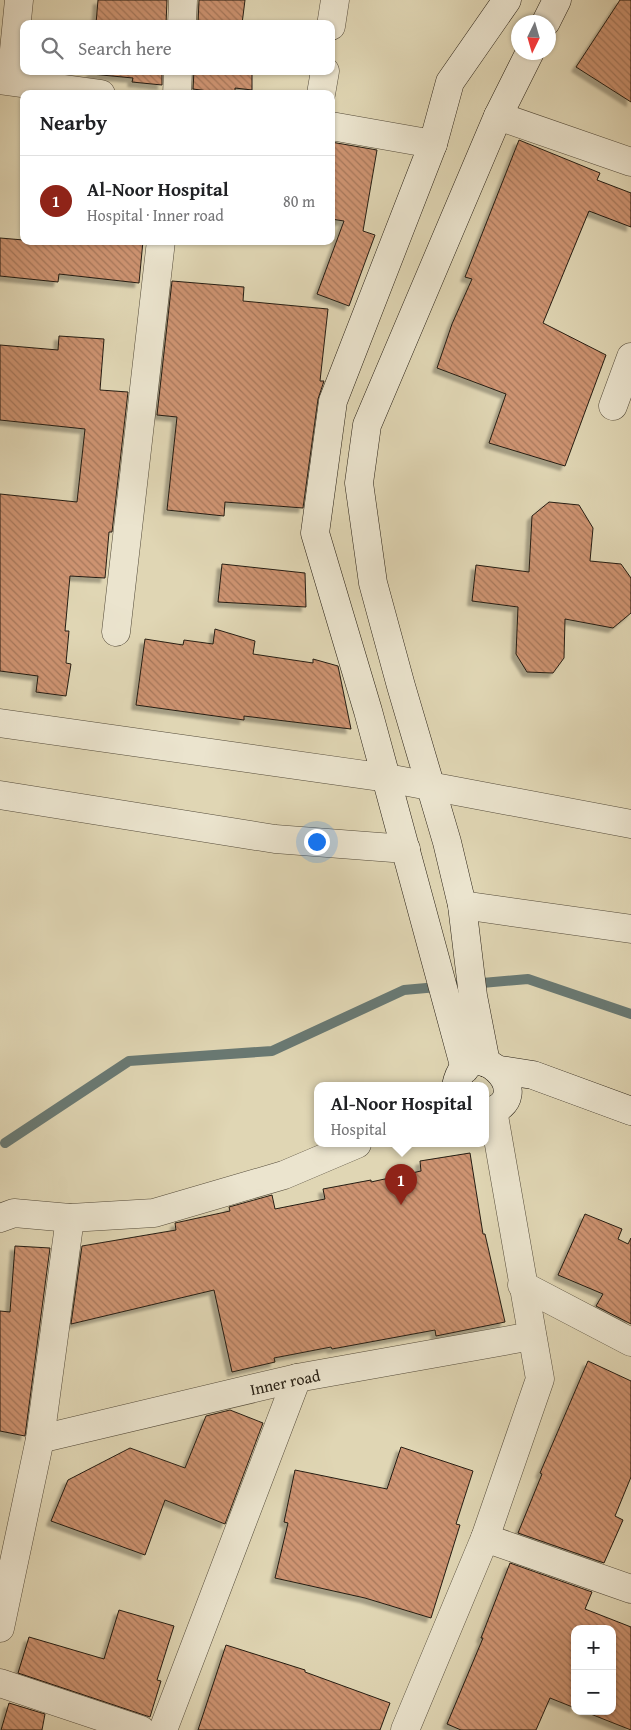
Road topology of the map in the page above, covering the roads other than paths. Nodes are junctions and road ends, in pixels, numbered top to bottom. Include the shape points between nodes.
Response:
1 (19, 0) edge
2 (183, 0) edge
3 (335, 0) edge
4 (507, 0) edge
5 (557, 0) edge
6 (550, 15) edge
7 (182, 20) edge
8 (332, 20) edge
9 (526, 60) edge
10 (178, 75) edge
11 (323, 75) edge
12 (5, 80) edge
13 (73, 90) edge
14 (176, 90) edge
15 (322, 90) edge
16 (498, 116) junction
17 (335, 127) edge
18 (433, 144) junction
19 (631, 162) edge
20 (161, 245) edge
21 (631, 357) edge
22 (613, 406) dead end
23 (116, 632) dead end
24 (0, 723) edge
25 (387, 778) junction
26 (430, 786) junction
27 (0, 796) edge
28 (631, 824) edge
29 (406, 849) junction
30 (462, 905) junction
31 (631, 929) edge
32 (477, 1072) edge
33 (631, 1111) edge
34 (489, 1112) edge
35 (350, 1147) edge
36 (0, 1218) edge
37 (70, 1218) junction
38 (522, 1285) junction
39 (532, 1336) junction
40 (631, 1342) edge
41 (297, 1378) junction
42 (40, 1439) junction
43 (485, 1538) junction
44 (631, 1589) edge
45 (0, 1628) edge
46 (0, 1683) edge
47 (141, 1730) edge
48 (163, 1730) edge
49 (405, 1730) edge

1 - 12 street
2 - 7 street
3 - 8 street
4 - 18 street via 450,82
5 - 6 street
9 - 16 street
10 - 14 street
11 - 15 street
12 - 13 street
16 - 19 street
16 - 26 street via 367,425 359,483 373,583
17 - 18 street
18 - 25 street via 333,401 314,533
20 - 23 street
21 - 22 street
24 - 25 street
25 - 26 street
25 - 29 street
26 - 28 street
26 - 30 street
27 - 29 street via 275,838
29 - 32 street via 447,1002
30 - 31 street
30 - 32 street via 473,996
32 - 33 street via 533,1075
32 - 34 street via 505,1077 507,1092 504,1100
34 - 38 street
35 - 37 street via 284,1175 154,1213
36 - 37 street via 14,1213
37 - 42 street
38 - 39 street
38 - 40 street
39 - 41 street, Inner road
39 - 43 street via 540,1379
41 - 42 street, Inner road
41 - 48 street
42 - 45 street
43 - 44 street
43 - 49 street
46 - 47 street

